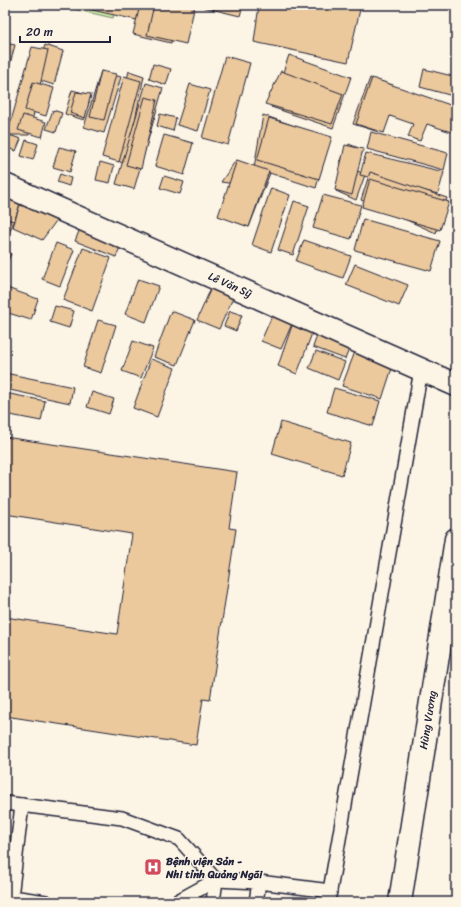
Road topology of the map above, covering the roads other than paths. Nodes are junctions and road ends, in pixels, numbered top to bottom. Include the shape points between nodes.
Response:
1 (5, 185) edge
2 (421, 370) junction
3 (456, 385) edge
4 (456, 539) edge
5 (5, 803) edge
6 (22, 805) junction
7 (216, 880) junction
8 (259, 882) junction
9 (8, 897) edge
10 (329, 897) edge
11 (46, 902) edge
12 (176, 902) edge
13 (213, 902) edge
14 (256, 902) edge
15 (400, 902) edge

1 - 2 street, Lê Văn Sỹ
2 - 3 street, Lê Văn Sỹ
2 - 10 lane
4 - 15 street, Hùng Vương
5 - 6 lane
6 - 7 lane via 122,818 179,840
6 - 9 lane
7 - 8 lane
7 - 12 lane
7 - 13 lane
8 - 10 lane
8 - 14 lane
9 - 11 lane

